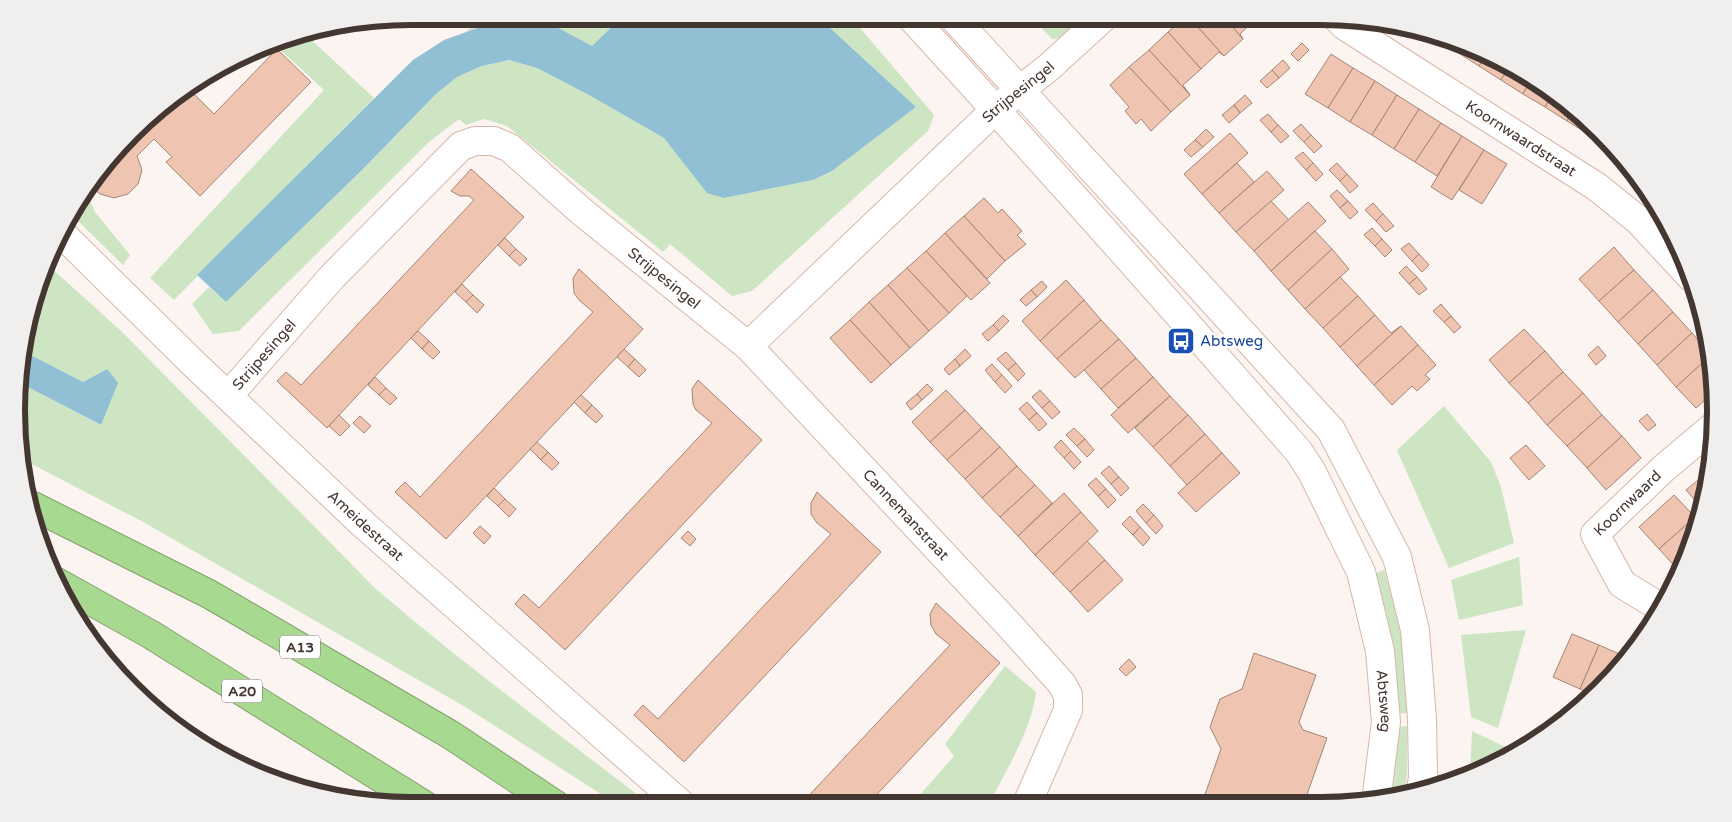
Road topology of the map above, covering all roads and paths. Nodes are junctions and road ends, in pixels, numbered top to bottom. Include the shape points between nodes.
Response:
1 (918, 25) edge
2 (960, 25) edge
3 (1095, 25) edge
4 (1345, 26) edge
5 (1019, 91) junction
6 (996, 109) junction
7 (66, 238) edge
8 (1678, 263) edge
9 (748, 346) junction
10 (228, 396) junction
11 (1706, 433) edge
12 (37, 508) edge
13 (68, 587) edge
14 (1655, 604) edge
15 (1422, 784) edge
16 (1377, 793) edge
17 (412, 797) edge
18 (544, 797) edge
19 (673, 797) edge
20 (1030, 797) edge

1 - 6 street, Abtsweg
2 - 5 street
3 - 5 street, Strijpesingel
4 - 8 street, Koornwaardstraat via 1597,187 1638,220
5 - 6 street, Strijpesingel
5 - 15 street via 1331,430 1397,557 1415,630 1422,719
6 - 9 street, Strijpesingel
6 - 16 street, Abtsweg via 1186,322 1299,452 1312,472 1361,572 1380,651 1386,722
7 - 10 street, Ameidestraat
9 - 10 street, Strijpesingel via 581,211 510,148 494,141 475,141 461,146 332,277
9 - 20 street, Cannemanstraat via 1062,684 1068,695 1068,710
10 - 19 street, Ameidestraat via 363,524
11 - 14 street, Koornwaard via 1595,534 1622,584
12 - 18 highway, A13 via 208,594 451,735
13 - 17 highway, A20 via 150,634

